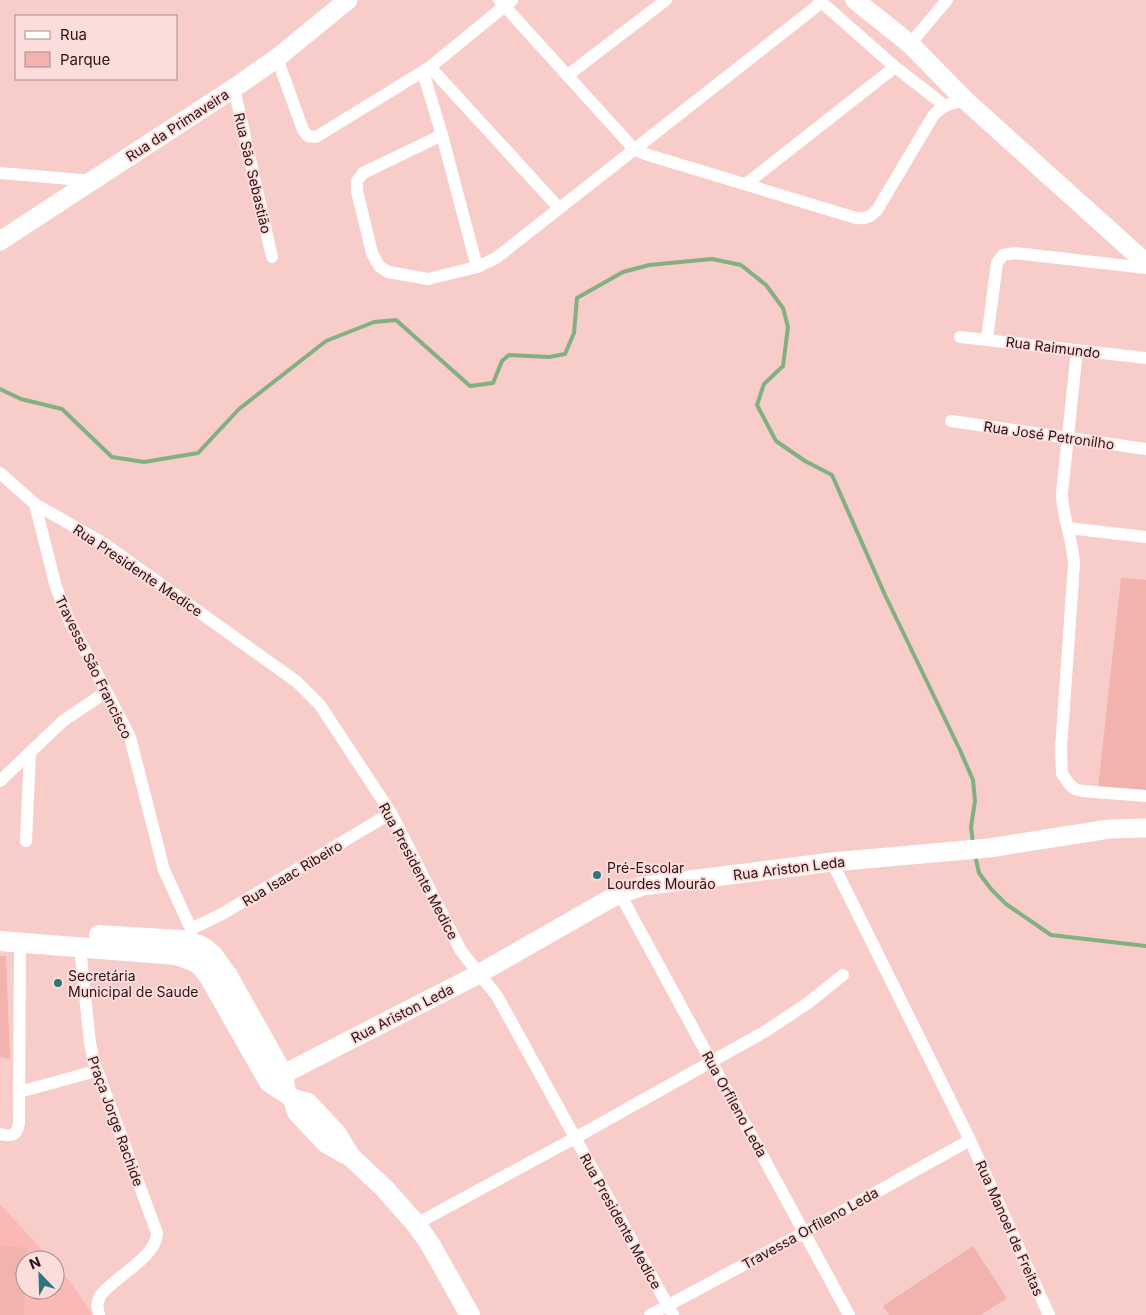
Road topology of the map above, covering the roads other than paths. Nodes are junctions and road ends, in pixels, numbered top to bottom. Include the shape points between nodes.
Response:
1 (348, 0) edge
2 (666, 0) edge
3 (855, 0) edge
4 (947, 0) edge
5 (821, 1) edge
6 (505, 2) edge
7 (910, 44) junction
8 (277, 58) junction
9 (895, 66) junction
10 (427, 70) junction
11 (568, 75) junction
12 (234, 88) junction
13 (965, 100) junction
14 (944, 105) junction
15 (442, 135) junction
16 (634, 149) junction
17 (0, 173) edge
18 (93, 180) junction
19 (746, 184) junction
20 (560, 208) junction
21 (0, 241) edge
22 (272, 257) dead end
23 (1146, 263) edge
24 (477, 267) junction
25 (1146, 268) edge
26 (960, 337) dead end
27 (987, 339) junction
28 (1077, 350) junction
29 (1146, 358) edge
30 (951, 421) dead end
31 (1068, 438) junction
32 (1146, 448) edge
33 (0, 473) edge
34 (35, 504) junction
35 (1068, 528) junction
36 (1146, 537) edge
37 (106, 692) junction
38 (30, 752) junction
39 (0, 781) edge
40 (1146, 796) edge
41 (391, 813) junction
42 (1146, 828) edge
43 (26, 840) dead end
44 (832, 862) junction
45 (620, 894) junction
46 (0, 929) edge
47 (0, 941) edge
48 (20, 942) junction
49 (193, 944) junction
50 (80, 946) junction
51 (479, 974) junction
52 (843, 975) dead end
53 (711, 1061) junction
54 (96, 1070) junction
55 (283, 1087) junction
56 (19, 1092) junction
57 (0, 1134) edge
58 (575, 1138) junction
59 (970, 1140) junction
60 (416, 1224) junction
61 (805, 1232) junction
62 (670, 1310) edge
63 (99, 1315) edge
64 (470, 1315) edge
65 (650, 1315) edge
66 (849, 1315) edge
67 (1049, 1315) edge

1 - 8 street, Rua da Primaveira
2 - 11 street
3 - 7 street
4 - 7 street
5 - 9 street
5 - 16 street
6 - 10 street
6 - 11 street
7 - 13 street
8 - 10 street via 303,130 312,138
8 - 12 street, Rua da Primaveira
9 - 14 street
9 - 19 street
10 - 15 street
10 - 20 street
11 - 16 street
12 - 18 street, Rua da Primaveira
12 - 22 street, Rua São Sebastião
13 - 14 street
13 - 23 street
14 - 19 street via 933,116 871,216 856,218
15 - 24 street
15 - 24 street via 359,176 357,191 372,253 383,269 422,280
16 - 19 street
16 - 20 street
17 - 18 street
18 - 21 street, Rua da Primaveira
20 - 24 street via 504,253
25 - 27 street via 1015,253 1003,255 998,263
26 - 27 street, Rua Raimundo
27 - 28 street, Rua Raimundo
28 - 29 street, Rua Raimundo
28 - 31 street
30 - 31 street, Rua José Petronilho
31 - 32 street, Rua José Petronilho
31 - 35 street via 1062,493
33 - 34 street
34 - 37 street, Travessa São Francisco via 56,587
34 - 41 street, Rua Presidente Medice via 103,543 297,682 320,705
35 - 36 street
35 - 40 street via 1074,564 1062,774 1070,785 1082,791
37 - 38 street via 63,721
37 - 49 street, Travessa São Francisco via 130,737 164,870
38 - 39 street
38 - 43 street
41 - 49 street, Rua Isaac Ribeiro via 222,914
41 - 51 street, Rua Presidente Medice via 461,951
42 - 44 street, Rua Ariston Leda via 1079,833 954,852
44 - 45 street, Rua Ariston Leda via 643,886
44 - 59 street, Rua Manoel de Freitas
45 - 51 street, Rua Ariston Leda
45 - 53 street, Rua Orfileno Leda
46 - 49 main road via 180,940
47 - 48 main road
48 - 50 main road
48 - 56 street
49 - 50 main road
49 - 55 main road via 201,966
50 - 54 street, Praça Jorge Rachide
51 - 55 street, Rua Ariston Leda
51 - 58 street, Rua Presidente Medice via 497,996
52 - 53 street via 788,1017
53 - 58 street
53 - 61 street, Rua Orfileno Leda
54 - 56 street
54 - 63 street, Praça Jorge Rachide via 157,1233 157,1240 148,1253 100,1296 97,1305
55 - 60 main road via 298,1112 326,1143 351,1157
56 - 57 street via 15,1135
58 - 60 street
58 - 62 street, Rua Presidente Medice
59 - 61 street, Travessa Orfileno Leda
59 - 67 street, Rua Manoel de Freitas
60 - 64 main road
61 - 62 street, Travessa Orfileno Leda
61 - 66 street, Rua Orfileno Leda
62 - 65 street, Travessa Orfileno Leda

